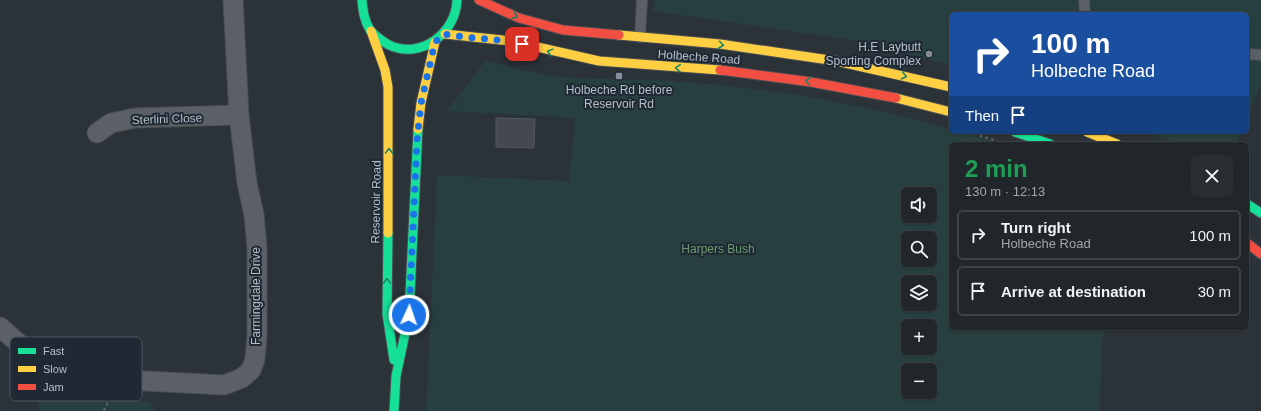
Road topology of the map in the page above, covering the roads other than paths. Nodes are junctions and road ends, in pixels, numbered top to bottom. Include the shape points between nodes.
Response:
1 (233, 0) edge
2 (362, 0) edge
3 (456, 0) edge
4 (479, 0) edge
5 (642, 0) edge
6 (1084, 0) edge
7 (1085, 12) edge
8 (371, 31) junction
9 (445, 34) junction
10 (640, 37) junction
11 (435, 42) junction
12 (1249, 54) edge
13 (1261, 55) edge
14 (949, 87) edge
15 (949, 111) edge
16 (240, 115) junction
17 (97, 133) dead end
18 (1021, 134) edge
19 (1092, 134) edge
20 (1044, 142) edge
21 (1113, 142) edge
22 (1249, 205) edge
23 (1261, 213) edge
24 (1249, 245) edge
25 (1261, 254) edge
26 (0, 327) edge
27 (12, 337) edge
28 (396, 376) junction
29 (142, 381) edge
30 (394, 411) edge

1 - 16 street, Farmingdale Drive
2 - 8 street, Reservoir Road via 365,19
3 - 9 street via 454,21
4 -> 10 street, Holbeche Road via 519,18 563,30
5 - 10 lane
6 - 7 lane
8 - 11 street via 381,41 408,50 422,48
28 -> 8 street, Reservoir Road via 387,314 388,87 385,70
9 - 11 street
15 -> 9 street, Holbeche Road via 854,89 774,76 599,61 511,42
10 -> 14 street, Holbeche Road via 720,44 836,61
11 - 28 street, Reservoir Road via 421,103 409,315
12 - 13 lane
16 - 17 street, Sterlini Close via 135,118 111,123
16 - 29 street, Farmingdale Drive via 257,248 257,336 255,359 251,370 242,378 224,385
18 - 20 street
19 - 21 street
22 - 23 street
24 - 25 street
26 - 27 street, Farmingdale Drive
28 - 30 street, Reservoir Road

